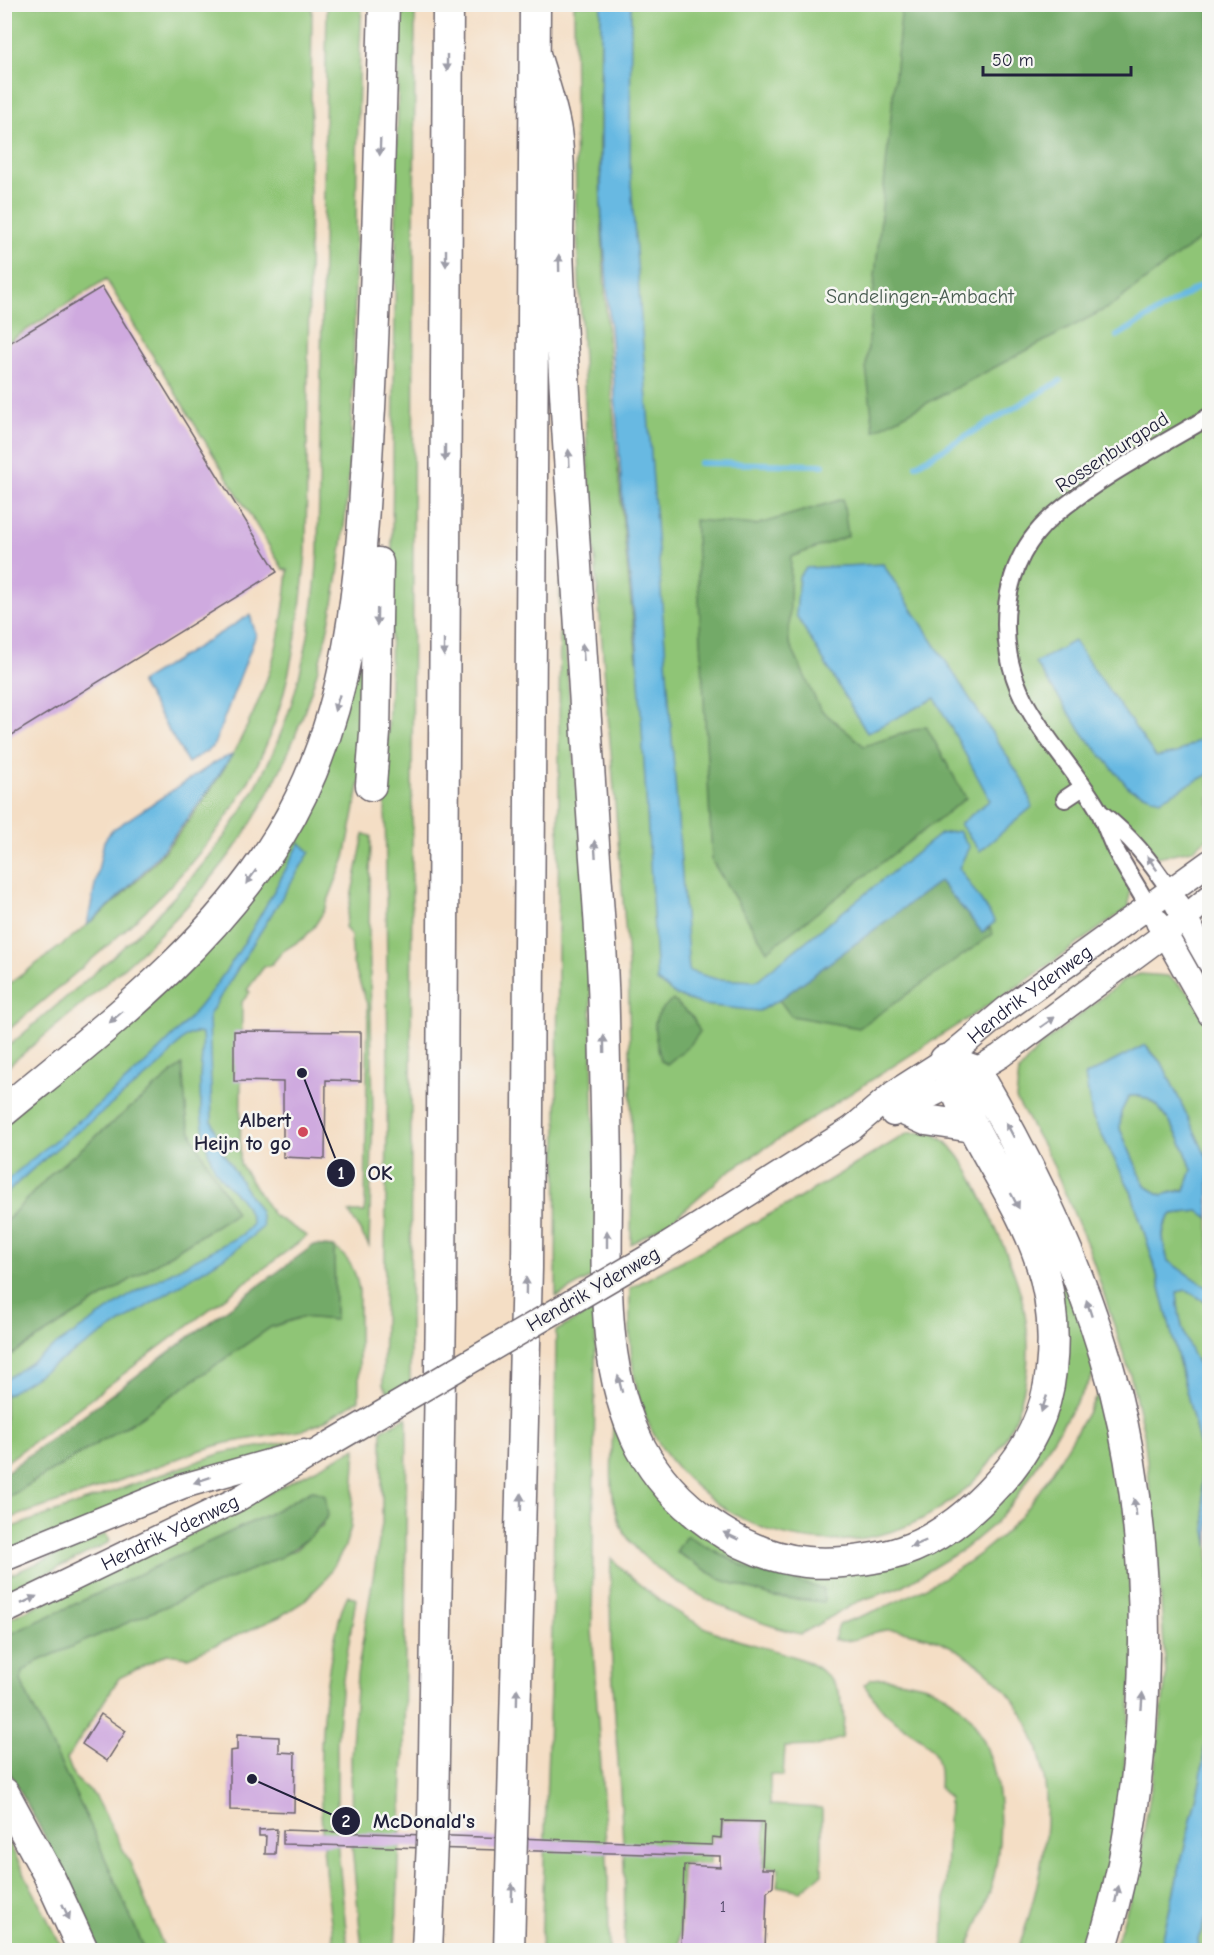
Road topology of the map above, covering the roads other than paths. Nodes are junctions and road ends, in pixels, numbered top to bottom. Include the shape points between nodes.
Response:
1 (384, 4) edge
2 (448, 4) edge
3 (535, 4) edge
4 (535, 54) junction
5 (374, 330) junction
6 (1209, 416) edge
7 (371, 785) dead end
8 (1083, 787) junction
9 (1065, 799) dead end
10 (1098, 810) junction
11 (1209, 862) edge
12 (1170, 891) junction
13 (1209, 897) edge
14 (1148, 906) junction
15 (1182, 917) junction
16 (1165, 934) junction
17 (1209, 962) edge
18 (1209, 1014) edge
19 (958, 1072) junction
20 (904, 1110) junction
21 (4, 1111) edge
22 (972, 1127) junction
23 (851, 1129) junction
24 (331, 1443) junction
25 (4, 1559) edge
26 (4, 1612) edge
27 (4, 1793) edge
28 (83, 1950) edge
29 (427, 1950) edge
30 (509, 1950) edge
31 (1101, 1950) edge

1 -> 5 highway
2 -> 29 highway via 441,1294
3 - 4 highway
22 -> 4 highway via 1026,1221 1048,1283 1054,1346 1049,1389 1034,1433 1009,1472 980,1504 950,1529 888,1556 848,1562 802,1562 762,1551 722,1532 665,1484 643,1451 626,1409 607,1318 603,977 561,324 556,133
30 -> 4 highway via 527,1268
5 -> 7 highway via 378,559
5 -> 21 highway via 361,560 350,646 338,699 308,780 281,834 219,920 170,970
6 - 8 street, Rossenburgpad via 1091,487 1051,518 1023,552 1009,587 1006,642 1013,673 1024,700
8 - 9 street
8 - 10 street, Rossenburgpad
12 -> 10 street, Rossenburgpad via 1148,857
10 - 14 street, Rossenburgpad
11 - 12 main road, Hendrik Ydenweg
12 - 14 main road, Hendrik Ydenweg
12 - 15 main road
13 - 15 main road, Hendrik Ydenweg
14 - 16 main road
14 - 19 main road, Hendrik Ydenweg via 1006,1009
15 - 16 main road, Hendrik Ydenweg
15 - 17 main road
16 - 18 main road
19 -> 16 main road, Hendrik Ydenweg via 1047,1023
19 - 20 main road, Hendrik Ydenweg
19 - 22 highway
19 - 23 main road, Hendrik Ydenweg via 895,1092
31 -> 19 highway via 1129,1837 1138,1755 1143,1678 1137,1522 1115,1392 1085,1298 1041,1189
20 - 22 highway via 926,1119
20 - 23 main road, Hendrik Ydenweg
23 - 24 main road, Hendrik Ydenweg, bridge via 655,1253
24 -> 25 main road, Hendrik Ydenweg via 183,1486
26 -> 24 main road, Hendrik Ydenweg via 238,1499
27 -> 28 highway

